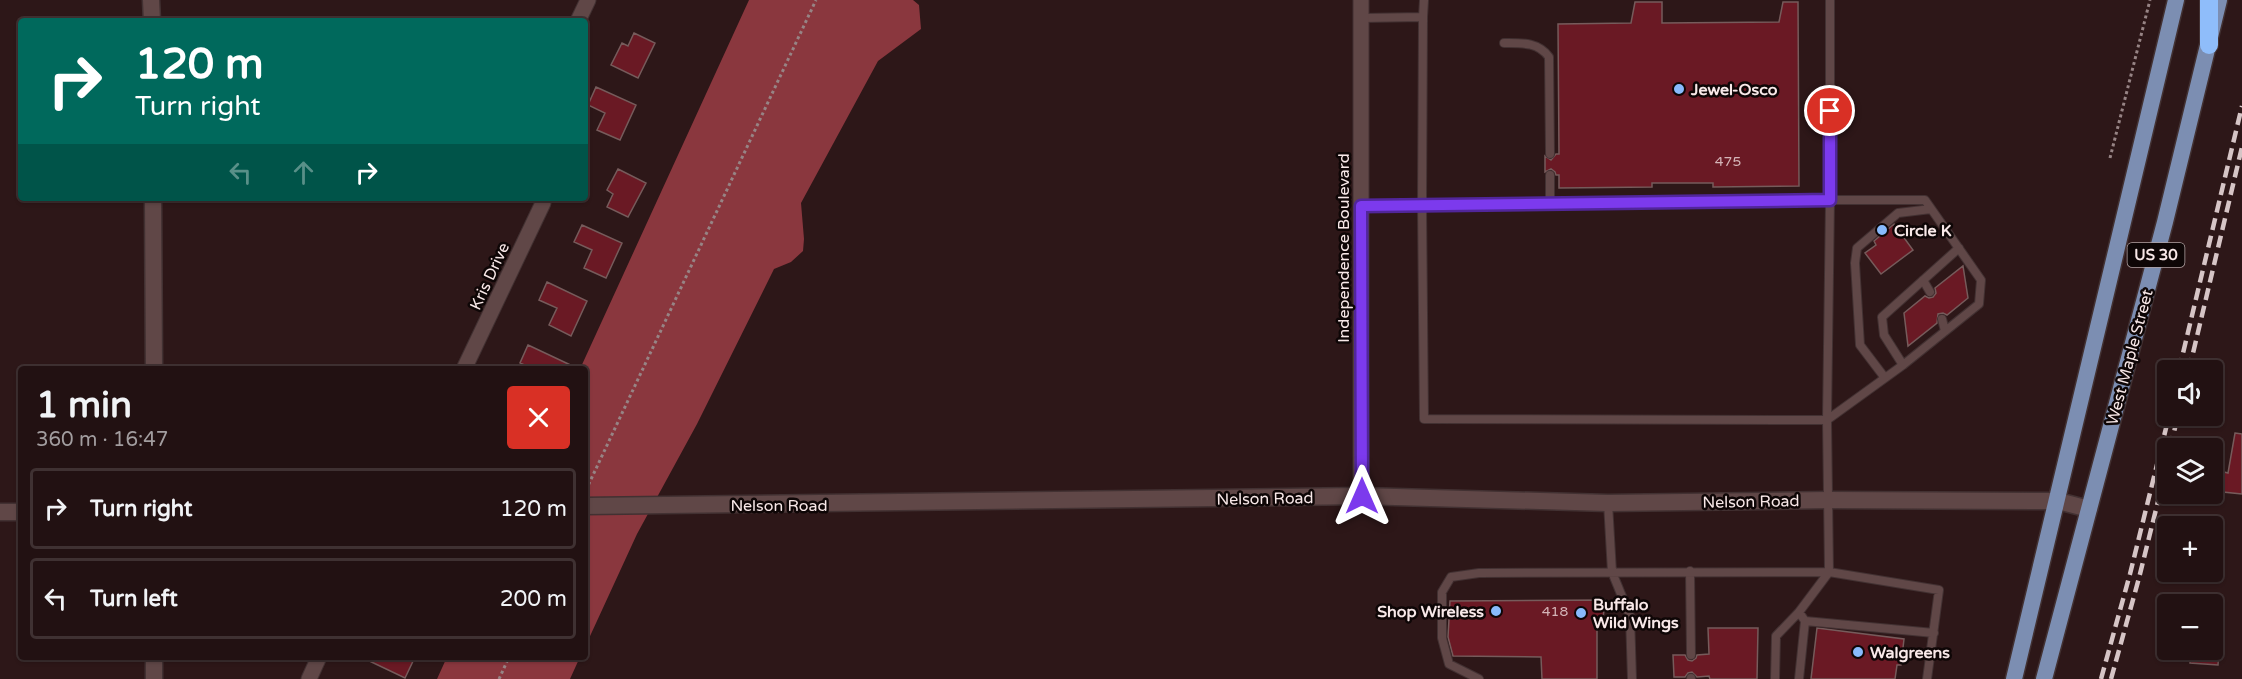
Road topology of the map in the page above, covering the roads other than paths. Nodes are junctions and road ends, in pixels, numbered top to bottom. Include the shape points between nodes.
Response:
1 (152, 0) edge
2 (588, 0) edge
3 (1360, 0) edge
4 (1424, 0) edge
5 (1830, 0) edge
6 (2176, 0) edge
7 (2209, 0) edge
8 (2219, 0) edge
9 (1424, 17) junction
10 (152, 18) edge
11 (579, 18) edge
12 (1360, 18) junction
13 (1504, 43) dead end
14 (2209, 45) junction
15 (1550, 154) dead end
16 (1550, 175) dead end
17 (1830, 200) junction
18 (153, 201) edge
19 (543, 201) edge
20 (1550, 203) junction
21 (1422, 205) junction
22 (1361, 206) junction
23 (1931, 209) junction
24 (1959, 248) junction
25 (1923, 280) junction
26 (1930, 292) dead end
27 (1942, 319) dead end
28 (1945, 331) junction
29 (1903, 365) junction
30 (154, 366) edge
31 (465, 366) edge
32 (1885, 378) junction
33 (1827, 420) junction
34 (1362, 496) junction
35 (1828, 500) junction
36 (2058, 501) junction
37 (1608, 503) junction
38 (588, 506) edge
39 (2089, 509) junction
40 (18, 512) edge
41 (0, 513) edge
42 (1690, 571) junction
43 (1612, 572) junction
44 (1829, 572) junction
45 (1799, 612) junction
46 (1805, 621) junction
47 (1934, 633) junction
48 (1691, 655) dead end
49 (154, 660) edge
50 (318, 660) edge
51 (154, 679) edge
52 (309, 679) edge
53 (1479, 679) edge
54 (1632, 679) edge
55 (1775, 679) edge
56 (1799, 679) edge
57 (1927, 679) edge
58 (2014, 679) edge
59 (2044, 679) edge

1 - 10 street
2 - 11 street
3 - 12 street, Independence Boulevard
4 - 9 lane
5 - 17 lane
6 - 36 main road, West Maple Street / US 30
7 - 14 highway
8 - 14 main road, West Maple Street / US 30
9 - 12 lane
9 - 21 lane
12 - 22 street, Independence Boulevard
13 - 15 lane via 1535,45 1549,57
14 - 39 main road, West Maple Street / US 30
16 - 20 lane
17 - 20 lane
17 - 23 lane via 1924,200
17 - 33 lane
18 - 30 street
19 - 31 street, Kris Drive
20 - 21 lane
21 - 22 lane
21 - 33 lane via 1424,419
22 - 34 street, Independence Boulevard
23 - 24 lane
23 - 32 lane via 1898,213 1857,248 1860,345
24 - 25 lane
24 - 28 lane via 1981,280 1979,304
25 - 26 lane
25 - 29 lane via 1882,317 1884,334
27 - 28 lane
28 - 29 lane
29 - 32 lane
32 - 33 lane
33 - 35 lane
34 - 37 street, Nelson Road
34 - 38 street, Nelson Road
35 - 36 street, Nelson Road
35 - 37 street, Nelson Road
35 - 44 lane
36 - 39 street, Nelson Road
36 - 58 main road, West Maple Street / US 30
37 - 43 lane
39 - 59 main road, West Maple Street / US 30
40 - 41 street
42 - 43 lane
42 - 44 lane
42 - 48 lane
43 - 53 lane via 1479,573 1451,577 1442,592 1442,638 1449,664
43 - 54 lane via 1630,616
44 - 45 lane
44 - 47 lane via 1940,590
45 - 46 lane
45 - 55 lane via 1776,636
46 - 47 lane
46 - 56 lane
47 - 57 lane
49 - 51 street
50 - 52 street

